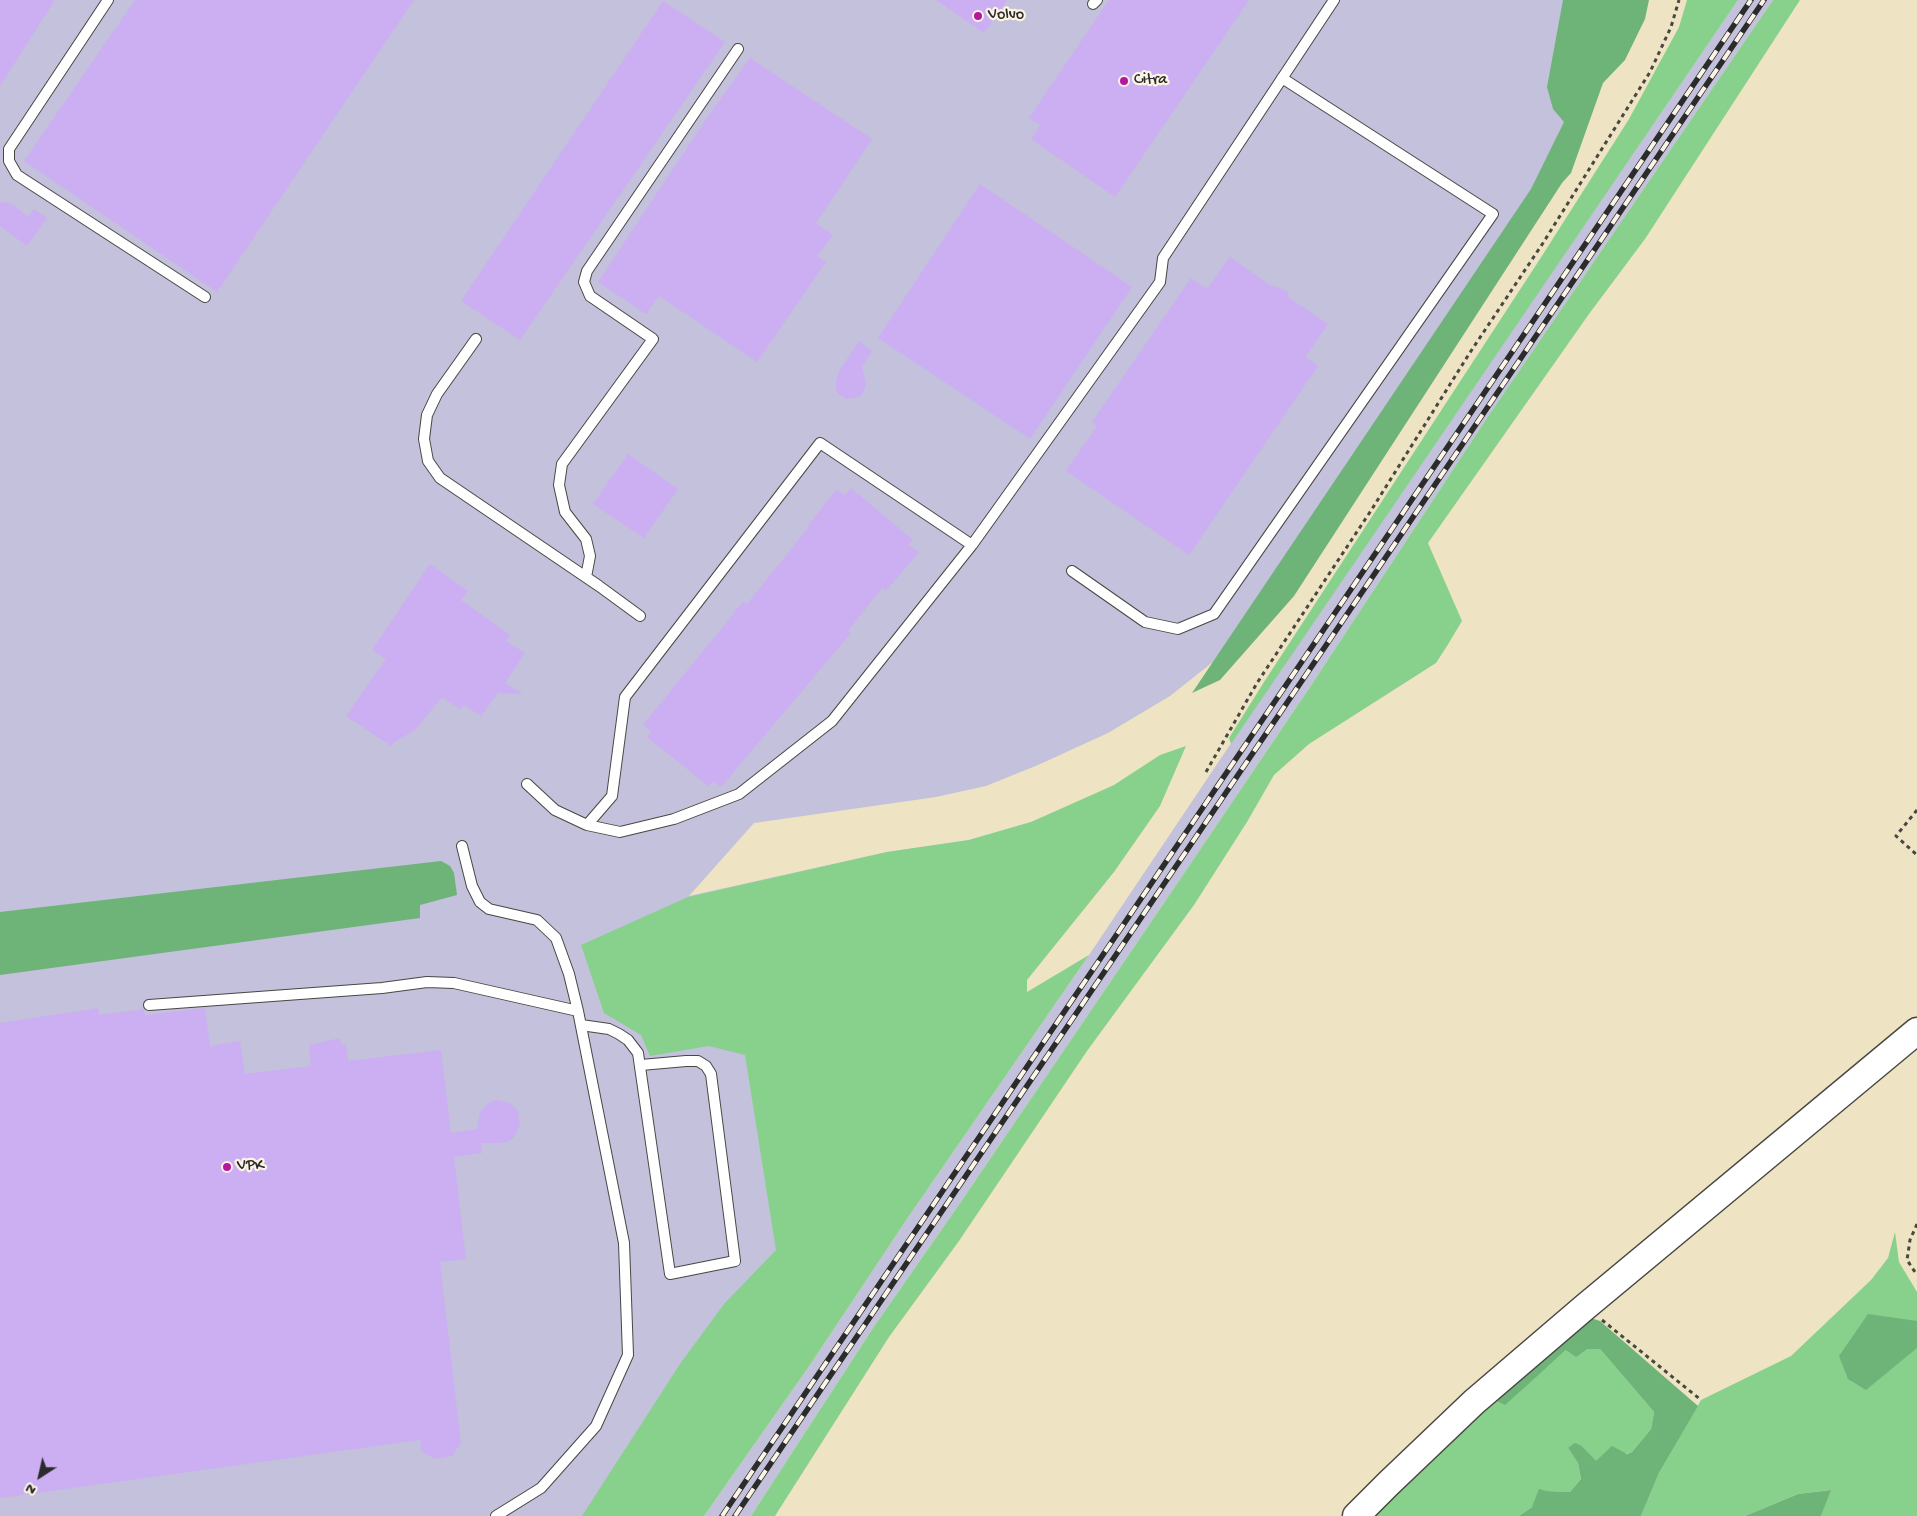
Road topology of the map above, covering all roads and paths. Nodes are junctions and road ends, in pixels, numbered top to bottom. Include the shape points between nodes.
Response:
1 (108, 0) edge
2 (1334, 0) edge
3 (1679, 0) edge
4 (738, 49) dead end
5 (1282, 78) junction
6 (205, 297) dead end
7 (476, 340) dead end
8 (972, 544) junction
9 (1072, 571) dead end
10 (586, 577) junction
11 (640, 616) dead end
12 (1206, 772) dead end
13 (527, 784) dead end
14 (1917, 810) edge
15 (587, 825) junction
16 (462, 846) dead end
17 (1917, 856) edge
18 (149, 1005) dead end
19 (578, 1011) junction
20 (581, 1025) junction
21 (1917, 1031) edge
22 (641, 1065) junction
23 (1917, 1224) edge
24 (1917, 1275) edge
25 (1585, 1307) junction
26 (1701, 1400) dead end
27 (496, 1516) edge
28 (1356, 1516) edge

1 - 6 lane via 9,149 9,161 17,175
2 - 5 lane
3 - 12 path via 1671,27 1645,80 1372,509 1257,683
4 - 10 lane via 587,271 584,282 590,296 653,339 562,464 559,485 565,512 586,539 590,556
5 - 8 lane via 1163,258 1160,282
5 - 9 lane via 1492,214 1214,614 1178,629 1144,622
7 - 10 lane via 436,394 427,415 424,439 428,462 440,478
8 - 15 lane via 832,721 739,794 674,819 620,832
8 - 15 lane via 820,443 624,697 612,796
10 - 11 lane
13 - 15 lane via 555,810
14 - 17 path via 1896,836
16 - 19 lane via 472,886 480,902 490,909 537,920 556,938
18 - 19 lane via 427,982 454,984
19 - 20 lane
20 - 22 lane via 619,1034 634,1047
20 - 27 lane via 624,1243 628,1355 596,1426 541,1488
21 - 25 street
22 - 22 lane via 670,1274 735,1261 711,1074 698,1061
23 - 24 path via 1907,1260
25 - 26 path
25 - 28 street via 1474,1402

